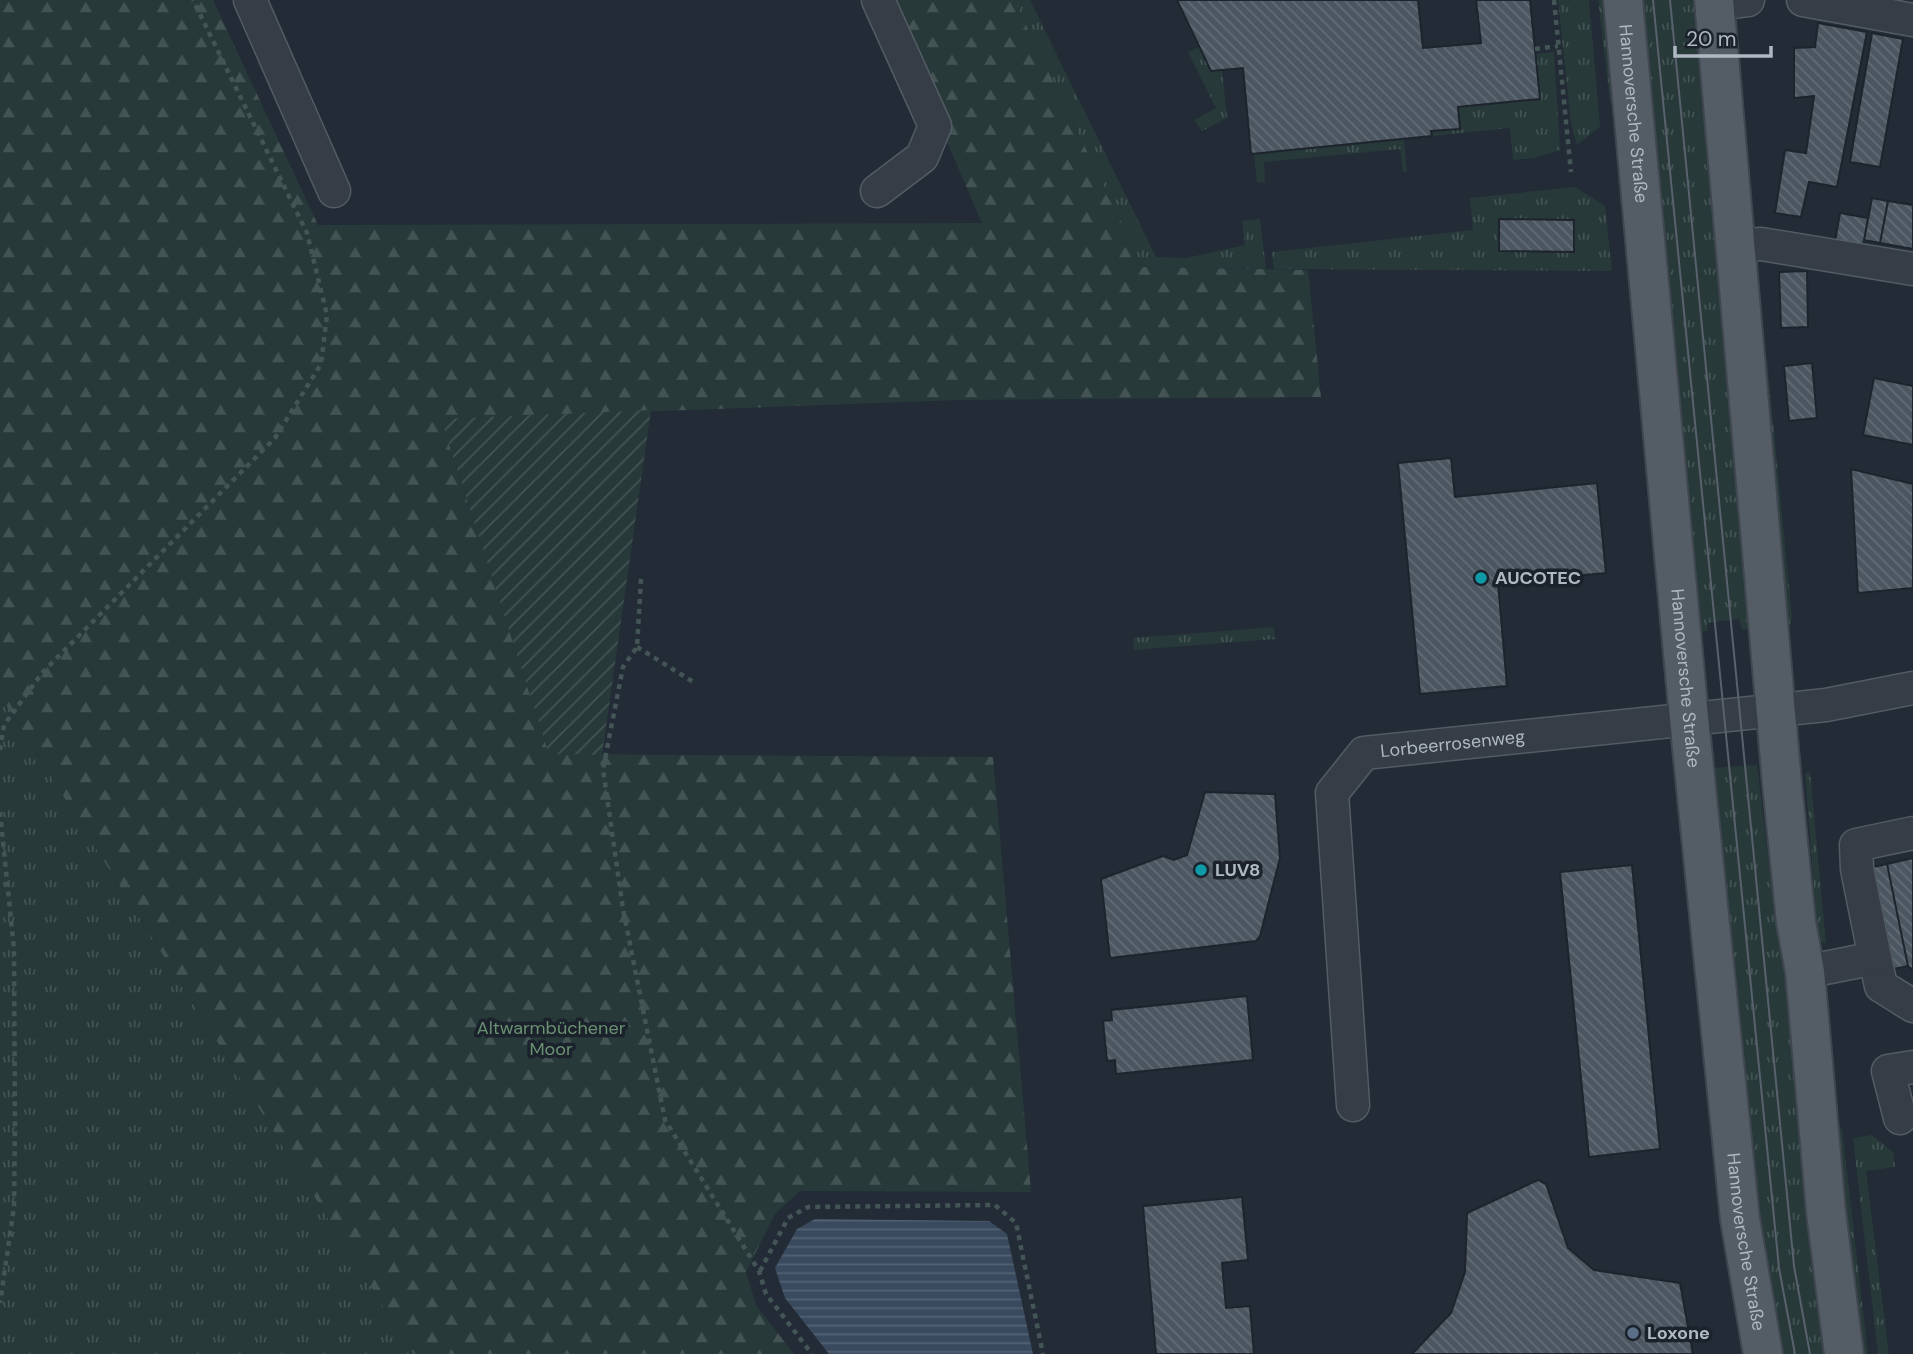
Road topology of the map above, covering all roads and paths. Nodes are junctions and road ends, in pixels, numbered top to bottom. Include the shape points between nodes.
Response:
1 (193, 0) edge
2 (250, 0) edge
3 (878, 0) edge
4 (1554, 0) edge
5 (1623, 0) edge
6 (1803, 0) edge
7 (1725, 1) edge
8 (1913, 20) edge
9 (1558, 46) junction
10 (1535, 49) dead end
11 (1571, 172) dead end
12 (334, 191) dead end
13 (877, 191) dead end
14 (1736, 246) junction
15 (1913, 270) edge
16 (640, 579) dead end
17 (637, 647) junction
18 (695, 683) dead end
19 (1913, 688) edge
20 (1777, 710) junction
21 (1689, 718) junction
22 (0, 750) edge
23 (0, 812) edge
24 (1913, 833) edge
25 (1875, 958) junction
26 (1805, 972) junction
27 (1913, 1006) edge
28 (1913, 1066) edge
29 (1353, 1105) dead end
30 (1900, 1118) dead end
31 (759, 1271) junction
32 (0, 1303) edge
33 (812, 1354) edge
34 (1043, 1354) edge
35 (1763, 1354) edge
36 (1844, 1354) edge

1 - 22 path via 307,233 327,315 321,364 275,438 41,673 4,725
2 - 12 street
3 - 13 street via 935,126 922,157
4 - 9 path
5 - 21 main road, Hannoversche Straße
6 - 8 street
7 - 14 main road
9 - 10 path
9 - 11 path
14 - 15 street via 1761,244
14 - 20 main road
16 - 17 path
17 - 18 path
17 - 31 path via 623,667 603,769 623,909 665,1120
19 - 20 street, Lorbeerrosenweg
20 - 21 street, Lorbeerrosenweg
20 - 26 main road via 1796,922
21 - 29 street, Lorbeerrosenweg via 1364,753 1332,793
21 - 35 main road, Hannoversche Straße via 1740,1219
23 - 32 path via 13,949 15,1128 14,1207
24 - 25 street via 1856,845
25 - 26 street
25 - 27 street via 1881,986
26 - 36 main road
28 - 30 street via 1888,1071
31 - 33 path via 766,1294
31 - 34 path via 788,1218 808,1207 995,1205 1016,1223

